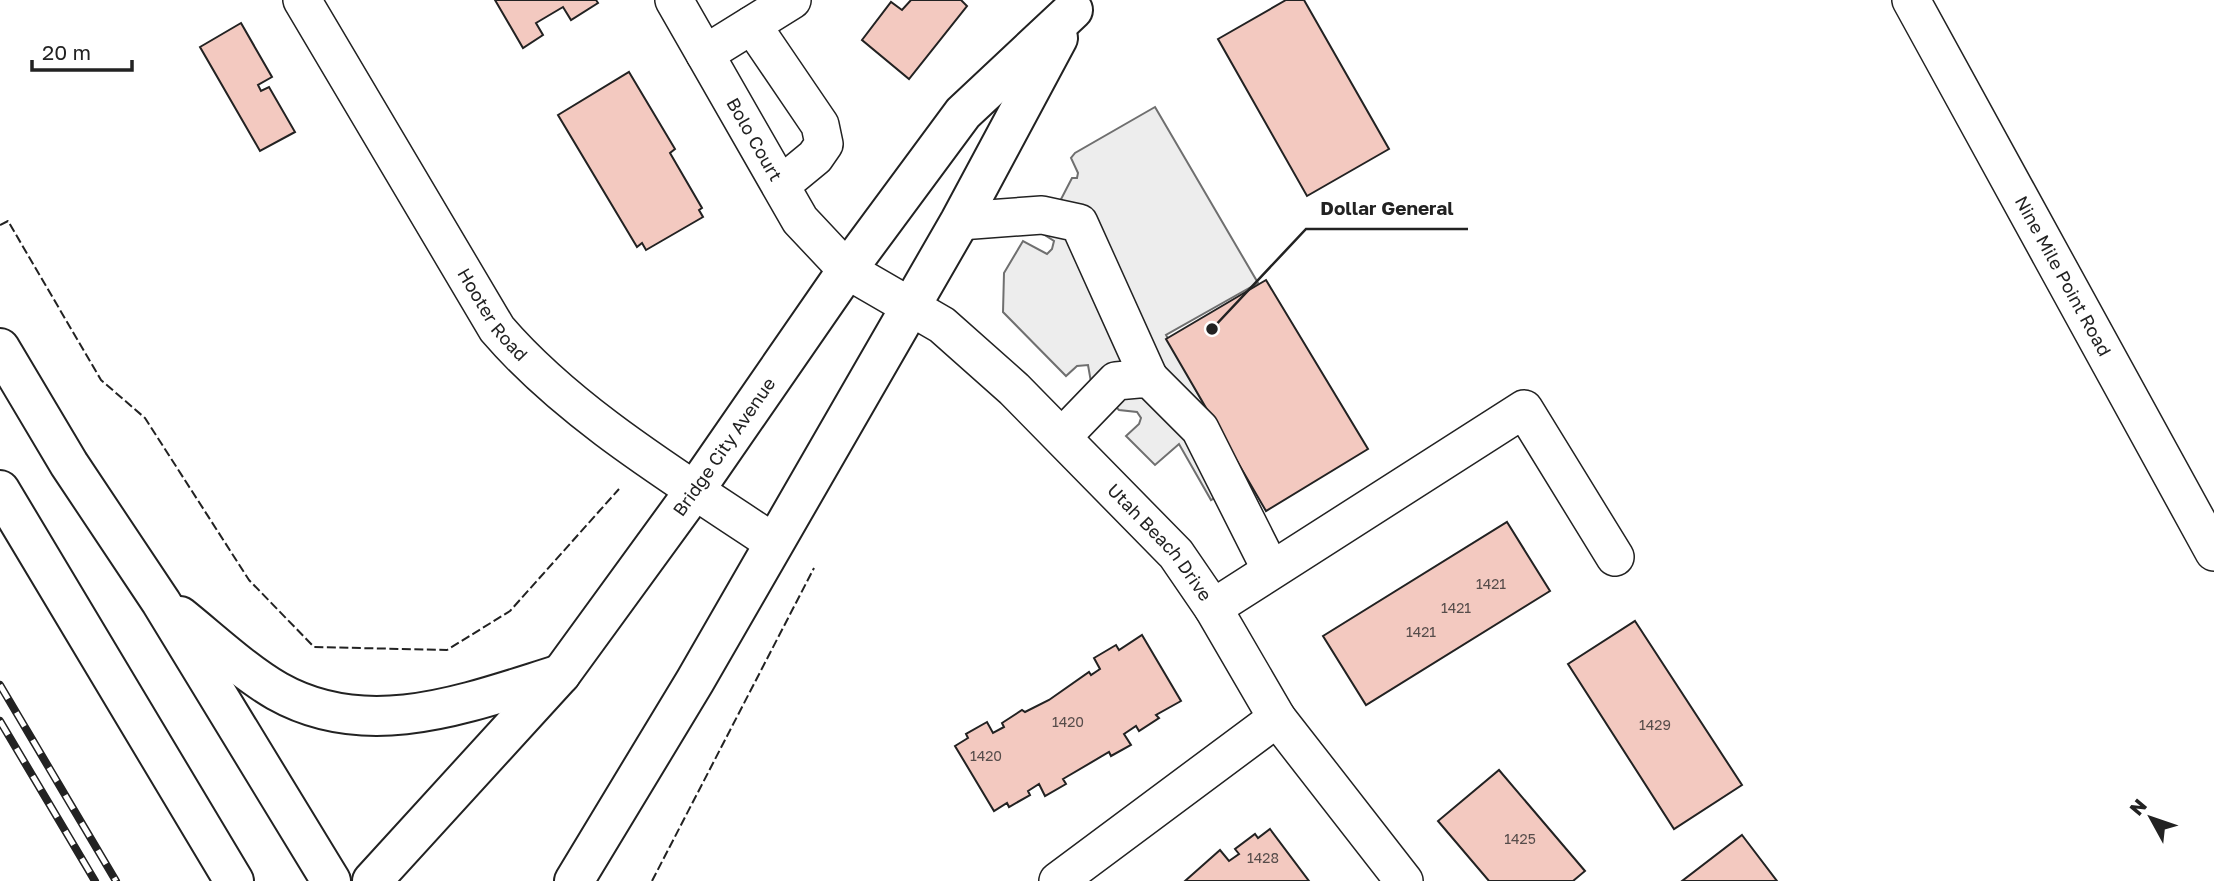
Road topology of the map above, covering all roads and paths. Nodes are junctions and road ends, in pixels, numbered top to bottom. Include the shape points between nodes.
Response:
1 (302, 0) edge
2 (674, 0) edge
3 (792, 0) edge
4 (1911, 0) edge
5 (1076, 5) edge
6 (752, 24) junction
7 (705, 54) junction
8 (781, 186) junction
9 (960, 221) junction
10 (847, 270) junction
11 (909, 305) junction
12 (0, 348) edge
13 (1149, 378) junction
14 (1062, 437) junction
15 (0, 490) edge
16 (695, 490) junction
17 (774, 543) junction
18 (2214, 552) edge
19 (1615, 557) dead end
20 (1271, 570) junction
21 (161, 602) junction
22 (1213, 608) junction
23 (561, 674) junction
24 (1278, 718) junction
25 (234, 881) edge
26 (331, 881) edge
27 (372, 881) edge
28 (574, 881) edge
29 (1058, 881) edge
30 (1404, 881) edge

1 - 16 street, Hooter Road via 497,329 527,364 568,399
2 - 7 street, Bolo Court
3 - 6 street
4 - 18 street, Nine Mile Point Road
5 - 9 main road, Bridge City Avenue
5 - 10 main road, Bridge City Avenue via 963,113
6 - 7 street
6 - 8 street via 820,125 824,144
7 - 8 street, Bolo Court
8 - 10 street, Bolo Court via 800,219
9 - 11 main road, Bridge City Avenue
9 - 13 street via 1042,215 1079,223
10 - 11 street, Utah Beach Drive
10 - 16 main road, Bridge City Avenue
11 - 14 street, Utah Beach Drive via 942,325
11 - 17 main road, Bridge City Avenue
12 - 21 main road via 69,464
13 - 14 street via 1116,381
13 - 20 street via 1200,429
14 - 22 street, Utah Beach Drive via 1176,554
15 - 25 main road
16 - 17 street, Hooter Road
16 - 23 main road, Bridge City Avenue
17 - 28 main road, Bridge City Avenue
19 - 20 street via 1524,409
20 - 22 street
21 - 23 main road via 277,691 356,715 404,717 449,709
21 - 26 main road
22 - 24 street, Utah Beach Drive
23 - 27 main road, Bridge City Avenue
24 - 29 street
24 - 30 street, Utah Beach Drive

